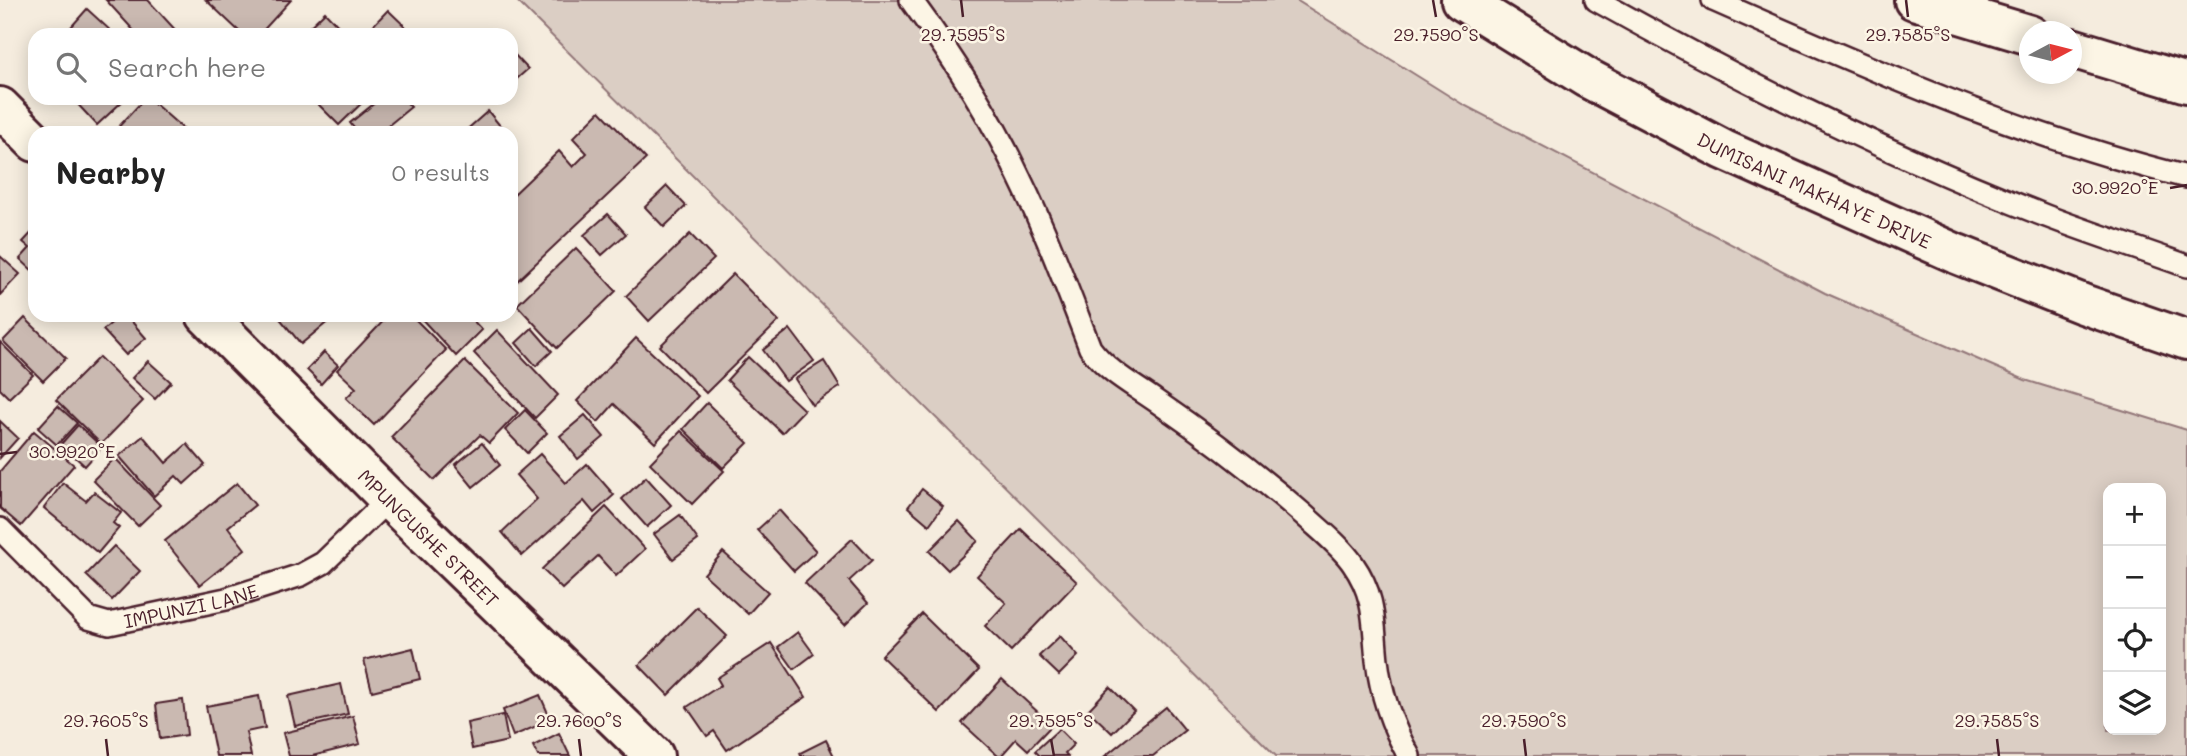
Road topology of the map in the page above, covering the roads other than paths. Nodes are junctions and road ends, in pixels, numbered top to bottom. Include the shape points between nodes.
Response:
1 (911, 0) edge
2 (1461, 0) edge
3 (1596, 0) edge
4 (1713, 0) edge
5 (1914, 0) edge
6 (2019, 32) edge
7 (2082, 51) edge
8 (2187, 83) edge
9 (0, 107) edge
10 (28, 135) edge
11 (2187, 177) edge
12 (2187, 266) edge
13 (213, 322) edge
14 (2187, 340) edge
15 (389, 499) junction
16 (0, 530) edge
17 (654, 756) edge
18 (1409, 756) edge

1 - 18 lane via 937,35 1019,176 1090,348 1101,362 1259,477 1352,562 1373,611 1386,705
2 - 14 main road, DUMISANI MAKHAYE DRIVE via 1587,78 1724,150 1957,254
3 - 12 lane via 1780,98 1925,166 2047,217
4 - 11 lane via 2023,128
5 - 6 main road
7 - 8 main road
9 - 10 main road
13 - 15 main road, MPUNGUSHE STREET
15 - 16 lane, IMPUNZI LANE via 323,563 301,575 226,599 109,624 88,618
15 - 17 main road, MPUNGUSHE STREET

